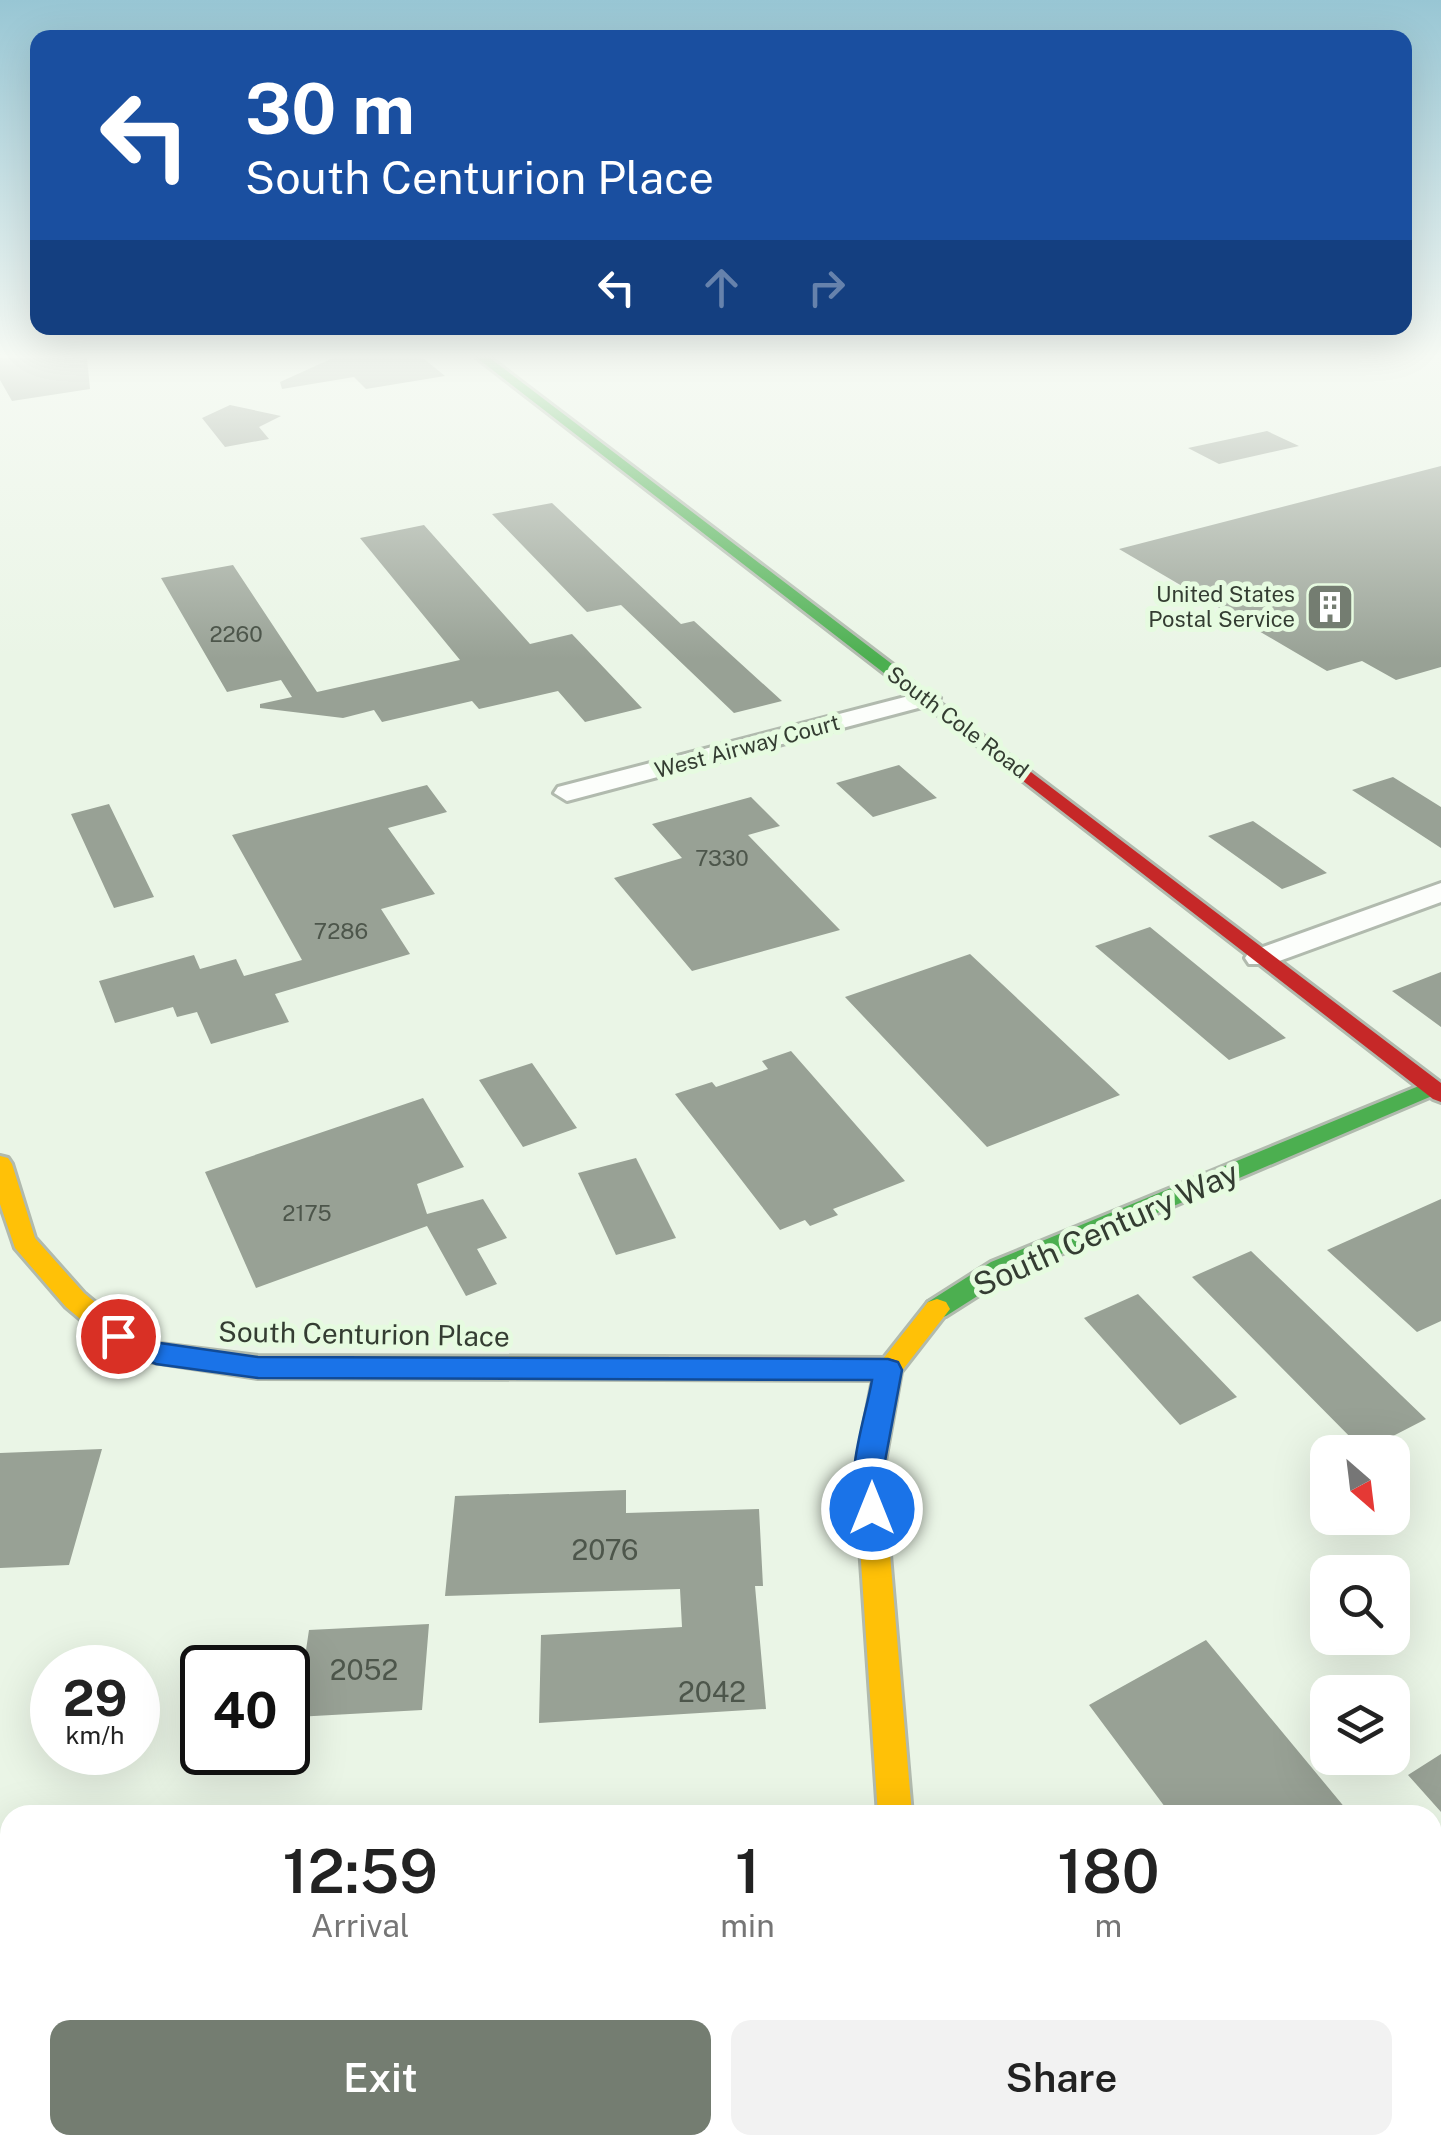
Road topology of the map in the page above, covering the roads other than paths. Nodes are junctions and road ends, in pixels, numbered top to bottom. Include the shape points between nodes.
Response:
1 (615, 459) edge
2 (928, 698) junction
3 (567, 793) dead end
4 (1441, 892) edge
5 (1260, 958) junction
6 (1438, 1095) edge
7 (3, 1186) edge
8 (888, 1370) junction
9 (895, 1805) edge

1 - 2 main road, South Cole Road
2 - 3 street, West Airway Court
2 - 5 main road, South Cole Road
4 - 5 street
5 - 6 main road, South Cole Road
6 - 8 main road, South Century Way via 1000,1270 932,1312
7 - 8 main road, South Centurion Place via 24,1242 76,1300 118,1336 156,1354 258,1368
8 - 9 main road, South Century Way via 869,1472

